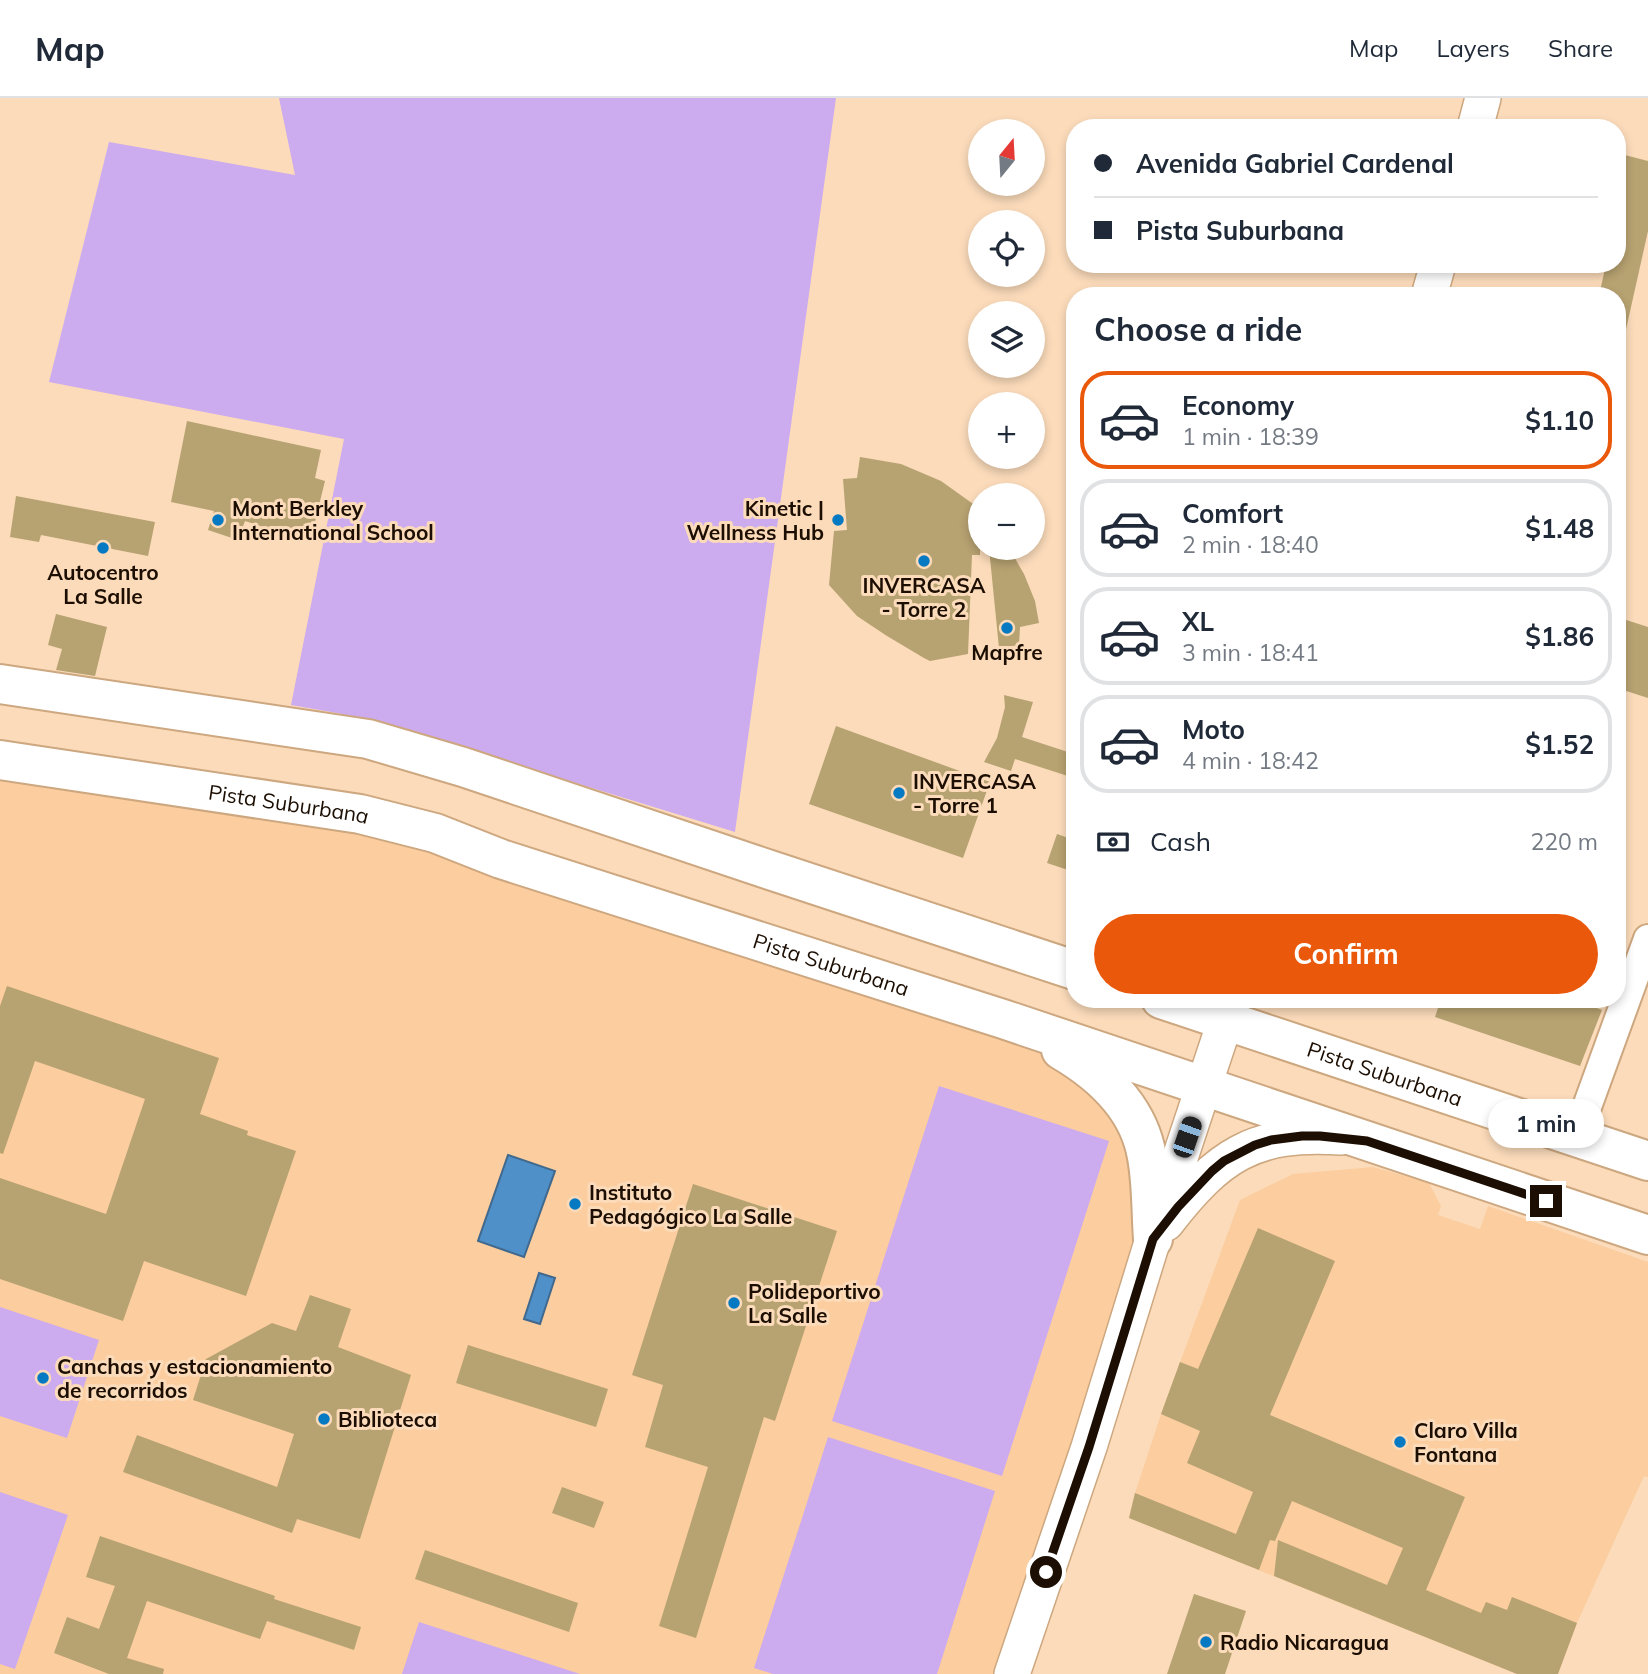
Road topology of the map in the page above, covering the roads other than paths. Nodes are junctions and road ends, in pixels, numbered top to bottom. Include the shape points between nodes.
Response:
1 (1483, 98) edge
2 (1477, 119) edge
3 (0, 684) edge
4 (0, 760) edge
5 (1648, 939) edge
6 (1066, 967) edge
7 (1626, 1000) edge
8 (1623, 1008) edge
9 (1228, 1011) edge
10 (1003, 1019) junction
11 (1204, 1086) junction
12 (1576, 1137) junction
13 (1367, 1141) junction
14 (1648, 1161) edge
15 (1648, 1235) edge
16 (1153, 1239) junction
17 (1012, 1674) edge

1 - 2 street
3 - 6 main road via 368,739
4 - 10 main road, Pista Suburbana via 360,814 423,830
5 - 7 street
8 - 12 street
9 - 11 street
9 - 12 main road, Pista Suburbana
10 - 11 main road, Pista Suburbana
10 - 16 main road via 1084,1065 1126,1105 1147,1154
11 - 13 main road, Pista Suburbana
11 - 16 street
12 - 14 main road, Pista Suburbana
13 - 15 main road, Pista Suburbana
13 - 16 street via 1302,1136 1255,1145 1212,1171
16 - 17 street

